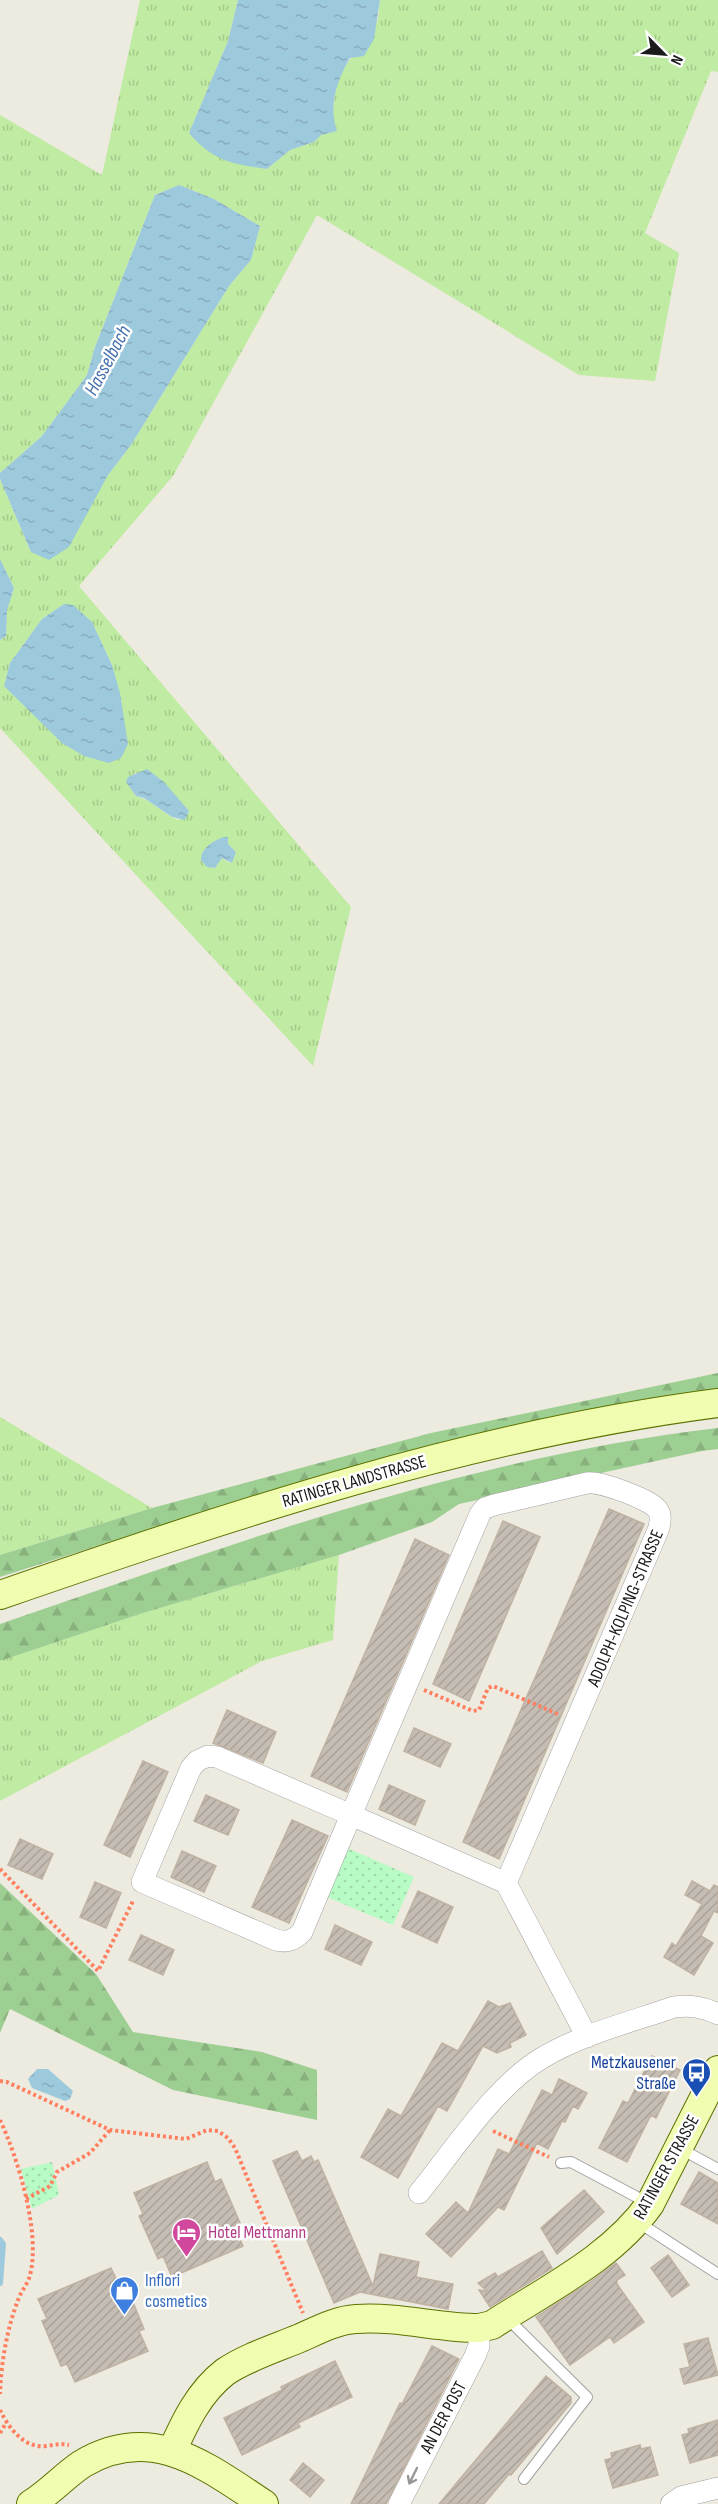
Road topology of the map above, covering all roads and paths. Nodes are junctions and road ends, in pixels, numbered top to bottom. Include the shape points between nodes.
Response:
1 (718, 1403) edge
2 (0, 1595) edge
3 (408, 1683) junction
4 (577, 1723) junction
5 (351, 1815) junction
6 (0, 1869) edge
7 (142, 1882) junction
8 (506, 1883) junction
9 (718, 2014) edge
10 (587, 2037) junction
11 (718, 2070) edge
12 (0, 2081) edge
13 (0, 2120) edge
14 (476, 2123) junction
15 (110, 2130) junction
16 (678, 2148) junction
17 (561, 2163) joint
18 (718, 2169) edge
19 (419, 2193) dead end
20 (26, 2199) junction
21 (644, 2213) junction
22 (718, 2274) edge
23 (505, 2316) junction
24 (479, 2328) junction
25 (311, 2333) junction
26 (0, 2394) edge
27 (0, 2410) edge
28 (6, 2423) junction
29 (0, 2433) edge
30 (172, 2451) junction
31 (85, 2463) junction
32 (524, 2479) dead end
33 (718, 2488) edge
34 (31, 2504) edge
35 (264, 2504) edge
36 (399, 2504) edge
37 (671, 2504) edge

1 - 2 street, RATINGER LANDSTRASSE via 577,1426 392,1469 288,1499
3 - 4 path via 473,1711 479,1710 493,1686
3 - 4 street, ADOLPH-KOLPING-STRASSE via 485,1508 587,1483 602,1483 650,1504 661,1518
3 - 5 street, ADOLPH-KOLPING-STRASSE
4 - 8 street, ADOLPH-KOLPING-STRASSE
5 - 7 street via 208,1756 191,1768
5 - 7 street, ADOLPH-KOLPING-STRASSE via 302,1932 295,1939 284,1942
5 - 8 street
6 - 7 path via 98,1971
8 - 10 street
9 - 10 street via 704,2007 674,2007
10 - 14 street via 560,2048 524,2071
11 - 16 street, RATINGER STRASSE
12 - 15 path
13 - 20 path
14 - 17 path
14 - 19 street
15 - 20 path via 90,2153 57,2172 50,2186
15 - 25 path via 186,2139 207,2130 228,2138
16 - 18 lane
16 - 21 street, RATINGER STRASSE
17 - 21 lane via 571,2162
20 - 26 path via 32,2262 30,2277 17,2301 1,2370
21 - 22 lane
21 - 23 street, RATINGER STRASSE via 623,2237
23 - 24 street, RATINGER STRASSE
23 - 32 lane via 587,2397
24 - 25 street via 383,2318 353,2319
24 -> 36 street, AN DER POST via 476,2356
25 - 30 street via 226,2372 204,2392
27 - 28 path
28 - 29 path
28 - 31 path via 34,2445 70,2445
30 - 31 street via 123,2448
30 - 35 street via 205,2464
31 - 34 street
33 - 37 street via 681,2497

